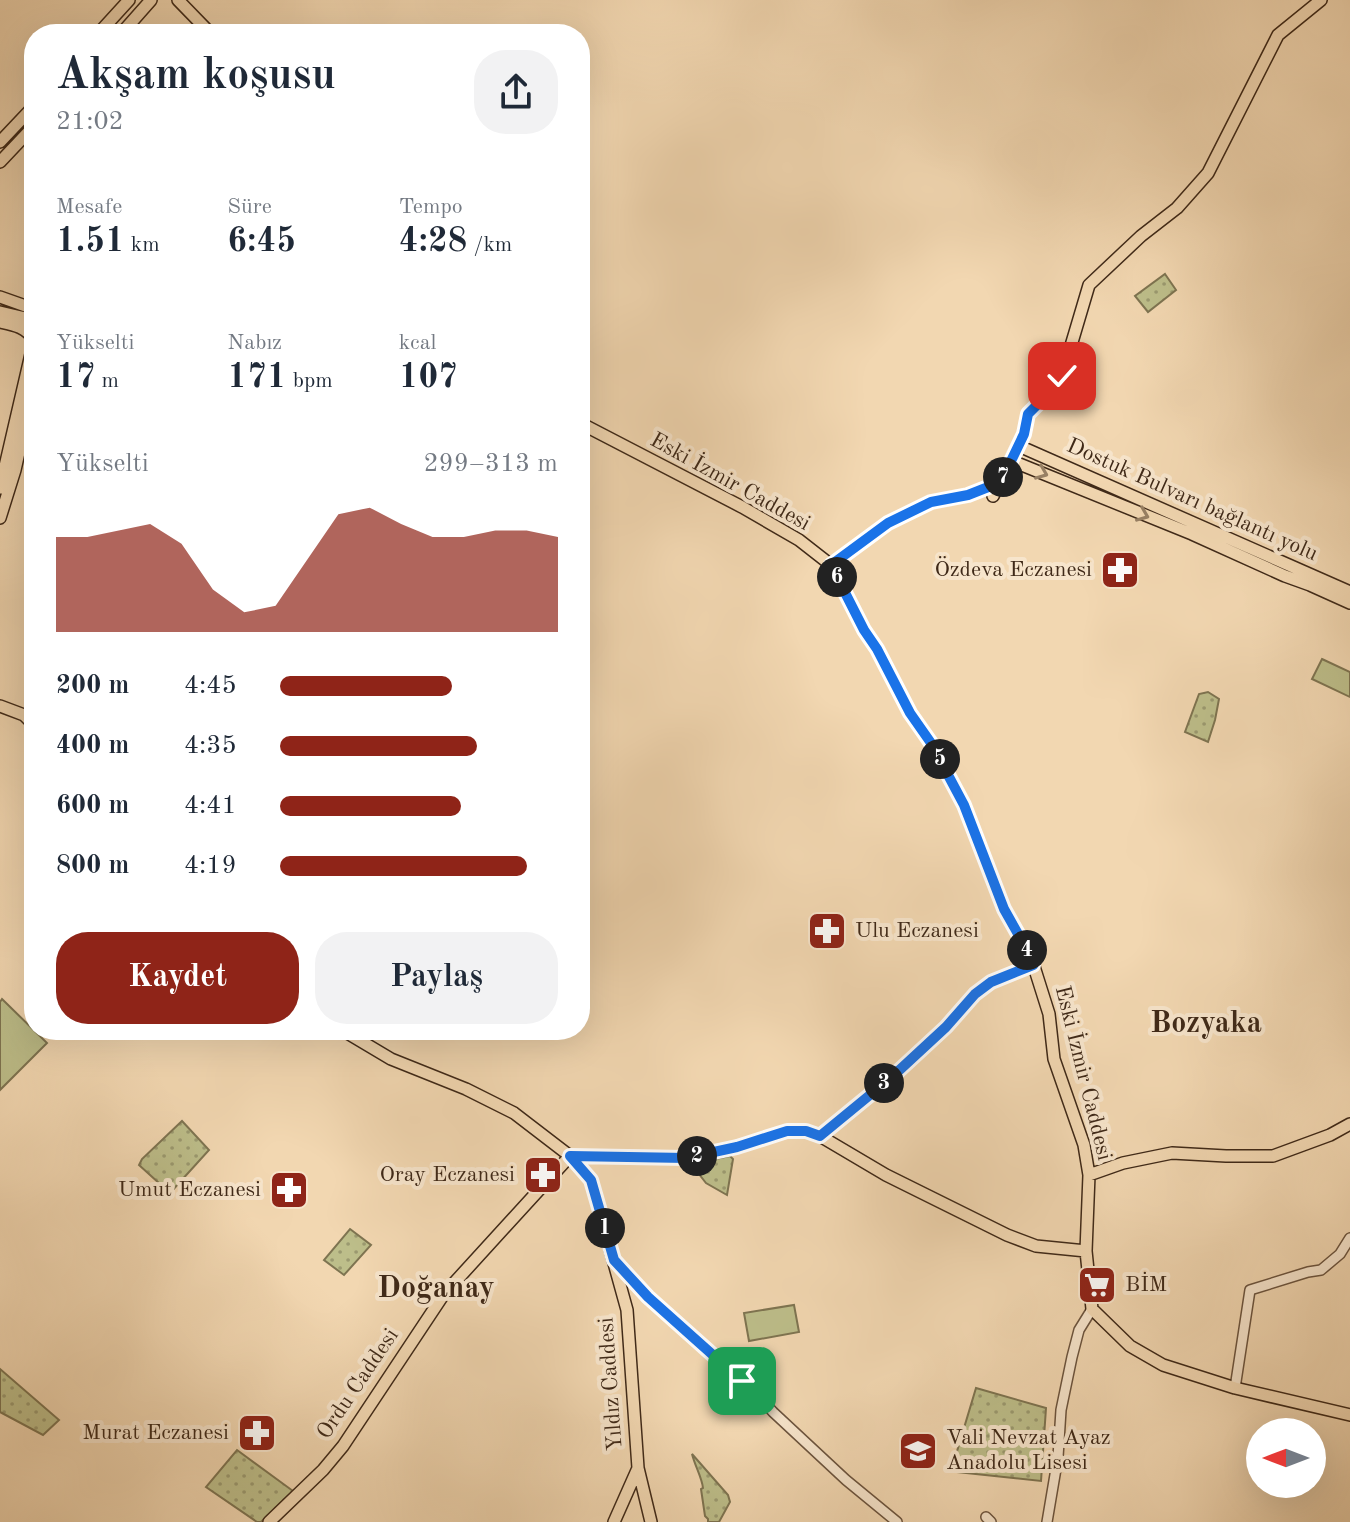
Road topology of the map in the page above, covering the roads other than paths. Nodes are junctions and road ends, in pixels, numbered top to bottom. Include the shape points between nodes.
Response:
1 (129, 0) edge
2 (151, 0) edge
3 (178, 0) edge
4 (1321, 0) edge
5 (107, 24) edge
6 (130, 24) edge
7 (201, 24) edge
8 (24, 117) edge
9 (24, 137) edge
10 (0, 142) edge
11 (0, 162) edge
12 (0, 297) edge
13 (0, 304) edge
14 (24, 305) edge
15 (24, 308) edge
16 (0, 312) edge
17 (21, 317) junction
18 (24, 318) edge
19 (24, 318) edge
20 (0, 322) edge
21 (24, 329) edge
22 (24, 384) edge
23 (590, 428) edge
24 (24, 430) edge
25 (1019, 446) junction
26 (1012, 461) junction
27 (1001, 482) junction
28 (0, 488) edge
29 (993, 496) dead end
30 (0, 518) edge
31 (831, 565) junction
32 (1350, 592) edge
33 (1350, 603) edge
34 (0, 706) edge
35 (0, 714) edge
36 (24, 715) joint
37 (1033, 965) junction
38 (359, 1040) edge
39 (1350, 1124) edge
40 (820, 1136) junction
41 (570, 1156) junction
42 (1089, 1175) junction
43 (1350, 1238) edge
44 (1086, 1251) junction
45 (614, 1260) junction
46 (1092, 1309) junction
47 (1235, 1388) junction
48 (1350, 1415) edge
49 (638, 1468) junction
50 (269, 1522) edge
51 (614, 1522) edge
52 (651, 1522) edge
53 (897, 1522) edge
54 (1047, 1522) edge

1 - 5 main road
2 - 6 main road
3 - 7 main road
4 - 25 main road via 1278,35 1208,173 1163,221 1089,285 1062,376 1028,414
8 - 10 main road
9 - 11 main road
12 - 14 main road
13 - 15 main road
16 - 17 main road
17 - 18 main road
17 - 19 main road
20 - 21 main road
22 - 28 main road
23 - 31 main road, Eski İzmir Caddesi via 742,507
24 - 30 main road
25 - 26 main road
25 - 32 main road, Dostuk Bulvarı bağlantı yolu
26 - 27 main road
26 -> 33 main road, Dostuk Bulvarı bağlantı yolu
27 - 29 main road
27 - 31 main road via 931,502 888,523
31 - 37 main road, Eski İzmir Caddesi via 964,805 1004,909
34 - 36 main road
35 - 36 main road
37 - 40 street via 975,994 893,1076
37 - 42 main road, Eski İzmir Caddesi
38 - 41 main road, Yıldız Caddesi via 514,1113
39 - 42 main road via 1273,1156 1172,1153
40 - 41 main road via 787,1131 686,1158
40 - 44 main road via 1007,1235 1036,1246
41 - 45 main road, Yıldız Caddesi via 591,1180
41 - 50 main road, Ordu Caddesi via 444,1294 343,1446
42 - 44 main road, Eski İzmir Caddesi
43 - 47 street via 1321,1270 1250,1290
44 - 46 main road, Eski İzmir Caddesi
45 - 49 main road, Yıldız Caddesi via 627,1310
45 - 53 street via 648,1297
46 - 47 main road via 1130,1346 1158,1363
46 - 54 street via 1079,1330 1061,1410
47 - 48 main road
49 - 51 main road, Yıldız Caddesi
49 - 52 main road

